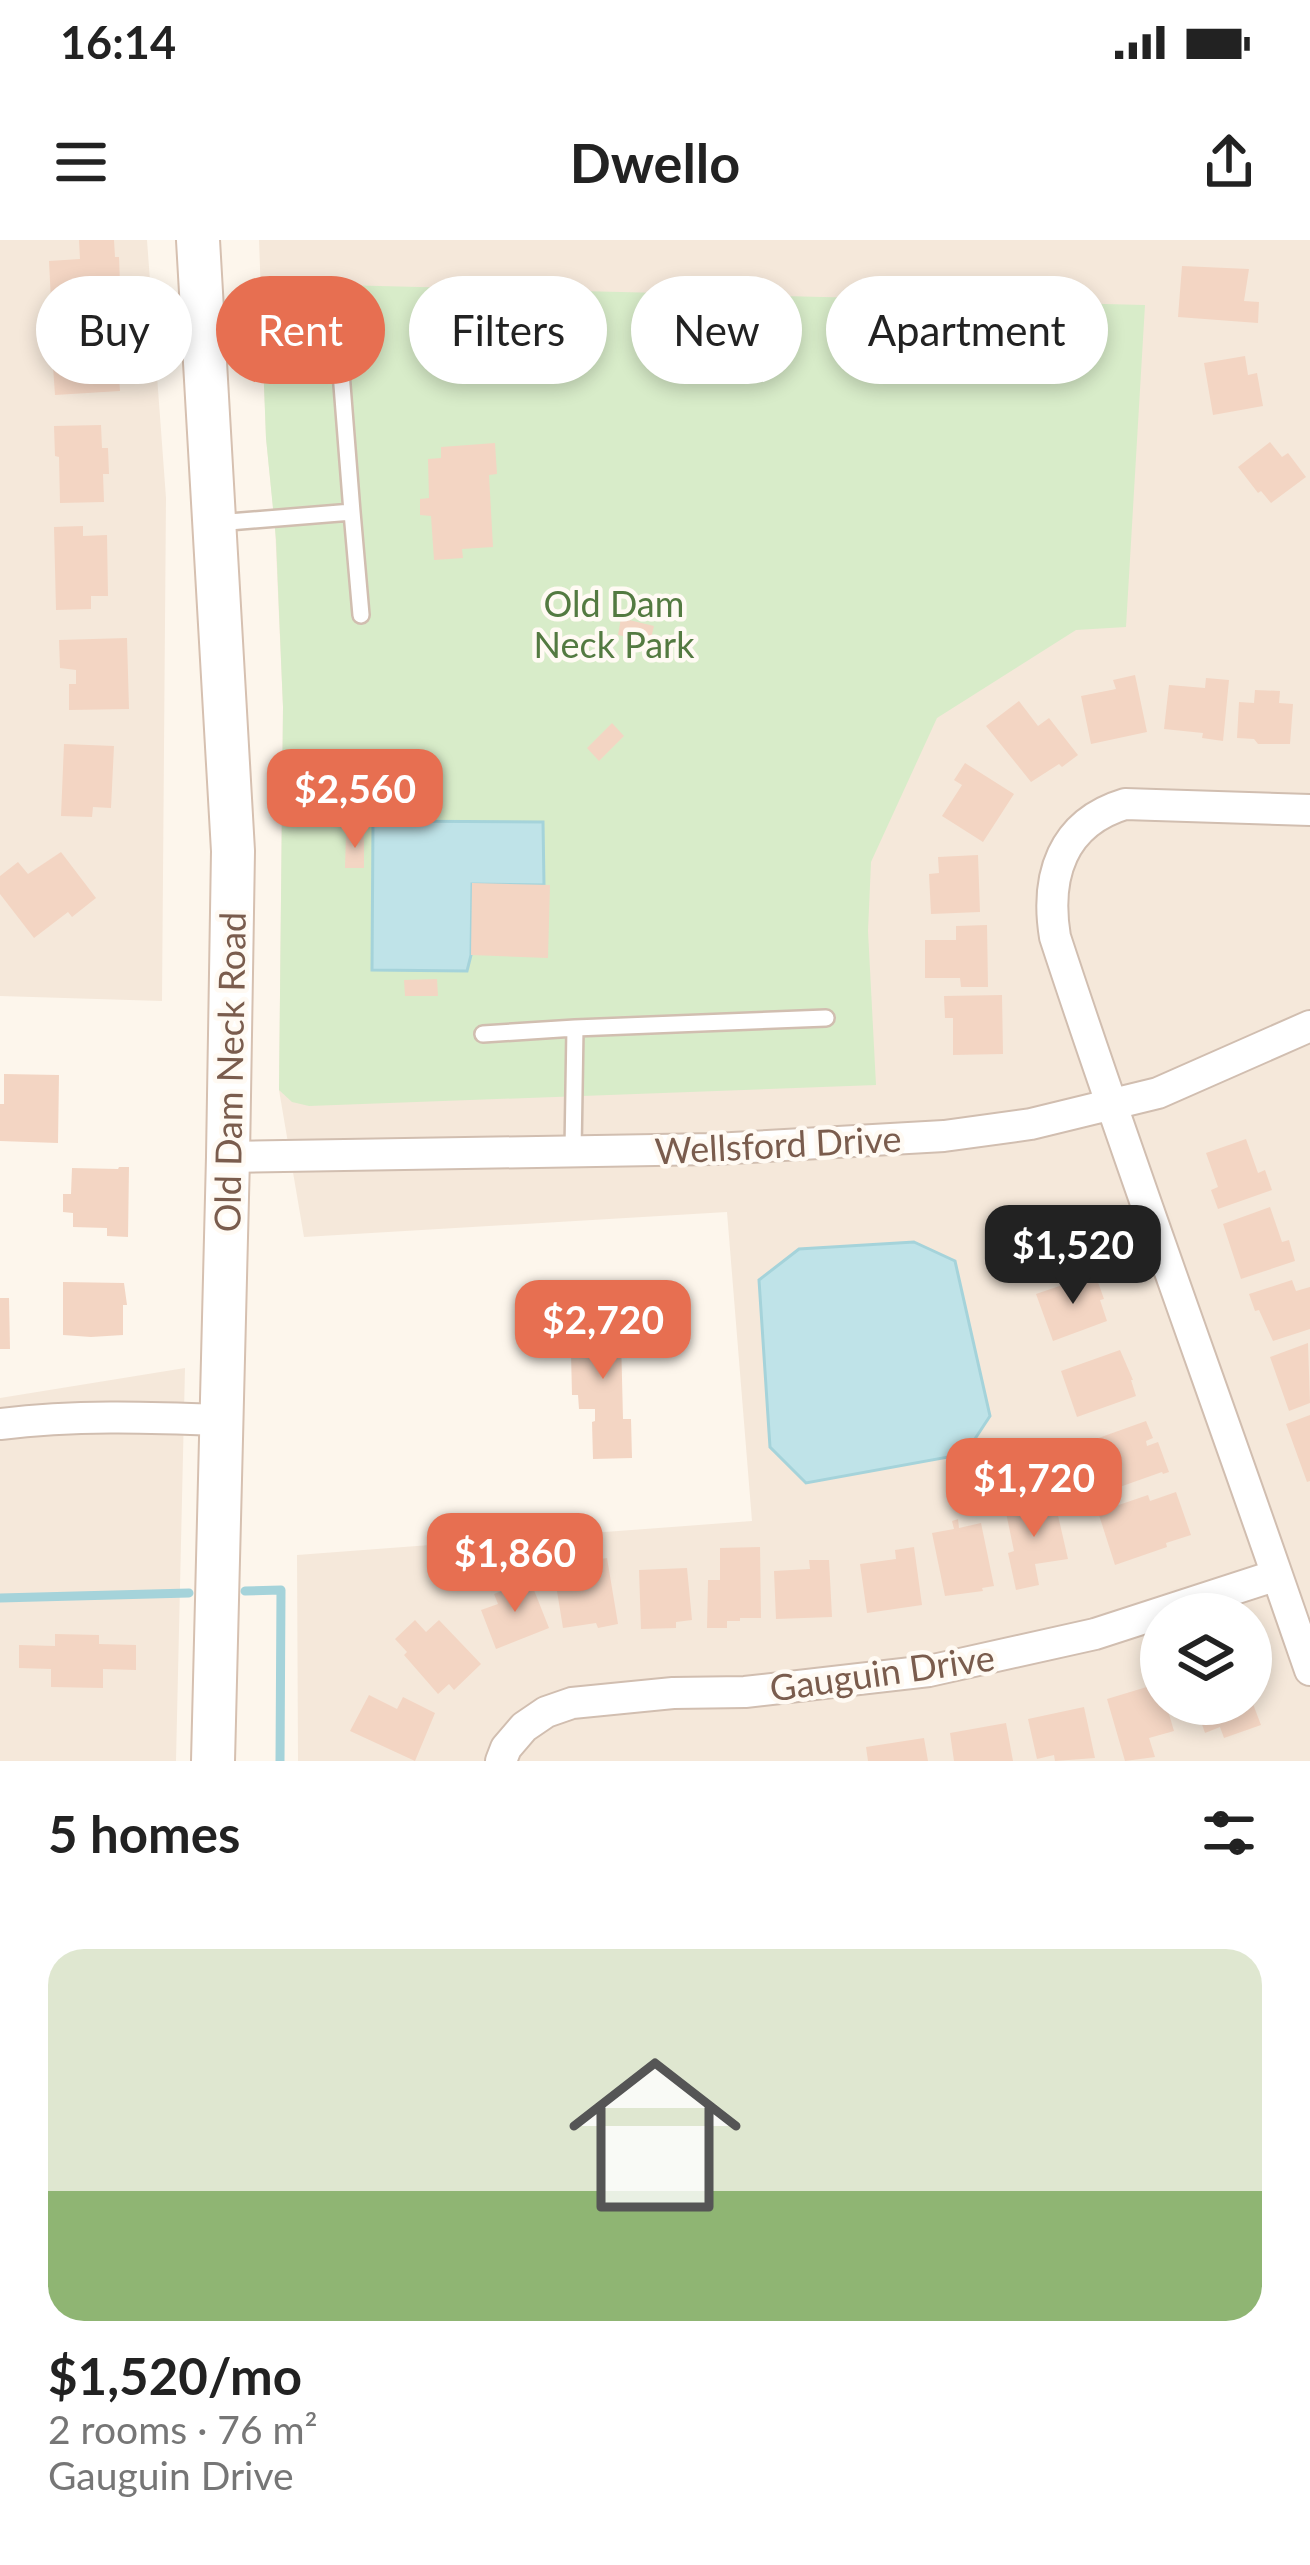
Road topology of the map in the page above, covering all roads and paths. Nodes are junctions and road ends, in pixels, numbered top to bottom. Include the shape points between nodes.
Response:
1 (198, 240) edge
2 (342, 384) edge
3 (352, 512) junction
4 (214, 523) junction
5 (361, 615) dead end
6 (1310, 810) edge
7 (826, 1018) dead end
8 (1310, 1026) edge
9 (575, 1028) junction
10 (483, 1034) dead end
11 (1111, 1106) junction
12 (573, 1151) junction
13 (228, 1157) junction
14 (221, 1420) junction
15 (0, 1424) edge
16 (1276, 1576) junction
17 (1310, 1670) edge
18 (213, 1761) edge
19 (501, 1761) edge

1 - 4 street, Old Dam Neck Road
2 - 3 lane
3 - 4 lane
3 - 5 lane
4 - 13 street, Old Dam Neck Road via 232,851
6 - 11 street via 1125,804 1079,828 1062,855 1051,913
7 - 9 lane
8 - 11 street, Wellsford Drive
9 - 10 lane
9 - 12 lane
11 - 12 street, Wellsford Drive via 944,1136
11 - 16 street
12 - 13 street, Wellsford Drive
13 - 14 street, Old Dam Neck Road
14 - 15 street via 117,1415
14 - 18 street, Old Dam Neck Road
16 - 17 street
16 - 19 street, Gauguin Drive via 1095,1634 928,1671 572,1703 524,1727

